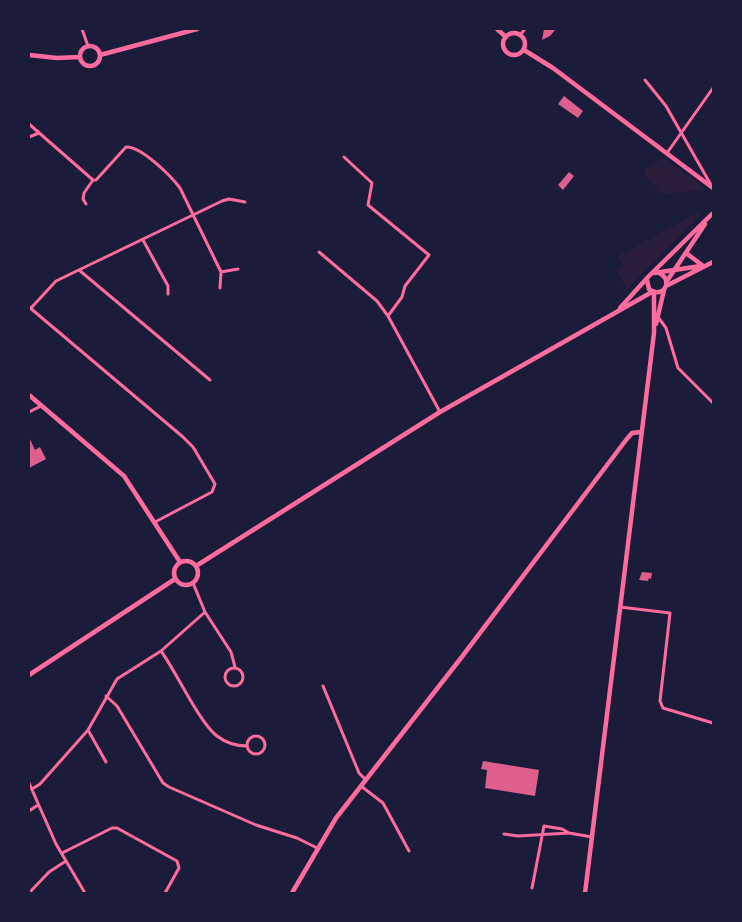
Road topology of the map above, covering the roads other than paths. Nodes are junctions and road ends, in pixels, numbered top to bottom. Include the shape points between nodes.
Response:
1 (82, 29) edge
2 (197, 29) edge
3 (497, 29) edge
4 (525, 29) edge
5 (520, 35) junction
6 (506, 37) junction
7 (88, 46) junction
8 (524, 50) junction
9 (29, 55) edge
10 (100, 55) junction
11 (80, 57) junction
12 (645, 80) dead end
13 (713, 88) edge
14 (29, 124) edge
15 (39, 133) junction
16 (681, 133) junction
17 (29, 137) edge
18 (667, 153) junction
19 (344, 157) dead end
20 (93, 180) junction
21 (713, 188) edge
22 (245, 202) dead end
23 (86, 204) dead end
24 (712, 213) edge
25 (192, 215) junction
26 (143, 240) junction
27 (319, 252) dead end
28 (686, 253) junction
29 (713, 262) edge
30 (704, 266) junction
31 (238, 269) dead end
32 (79, 270) junction
33 (674, 271) junction
34 (221, 272) junction
35 (659, 273) junction
36 (653, 274) junction
37 (648, 278) junction
38 (666, 286) junction
39 (220, 288) dead end
40 (653, 292) junction
41 (168, 294) dead end
42 (30, 308) edge
43 (616, 312) junction
44 (388, 316) junction
45 (658, 317) junction
46 (654, 333) junction
47 (210, 380) dead end
48 (29, 395) edge
49 (713, 403) edge
50 (42, 405) junction
51 (29, 412) edge
52 (440, 412) junction
53 (641, 432) junction
54 (154, 522) junction
55 (180, 562) junction
56 (196, 566) junction
57 (175, 579) junction
58 (192, 583) junction
59 (619, 607) junction
60 (205, 612) junction
61 (161, 651) junction
62 (235, 668) junction
63 (29, 675) edge
64 (323, 686) dead end
65 (106, 696) junction
66 (713, 723) edge
67 (88, 730) junction
68 (247, 746) junction
69 (106, 762) dead end
70 (366, 780) junction
71 (29, 782) edge
72 (361, 786) junction
73 (32, 789) junction
74 (38, 806) junction
75 (29, 811) edge
76 (568, 833) junction
77 (504, 834) dead end
78 (542, 834) junction
79 (592, 837) junction
80 (317, 848) junction
81 (409, 851) dead end
82 (62, 852) junction
83 (66, 861) junction
84 (532, 888) dead end
85 (294, 892) edge
86 (29, 893) edge
87 (85, 893) edge
88 (165, 893) edge
89 (585, 893) edge

1 - 7 street
2 - 10 main road
3 - 6 main road
4 - 5 street
5 - 6 main road via 513,33
5 - 8 main road via 524,40
6 - 8 main road via 503,46 507,52 515,55
7 - 10 main road via 98,50
7 - 11 main road via 83,48
8 - 18 main road
9 - 11 main road
10 - 11 main road via 98,61 90,66 85,65
12 - 16 street via 666,106
13 - 16 street
14 - 15 street
15 - 17 street
15 - 20 street
16 - 18 street
16 - 21 street
18 - 21 main road
19 - 44 street via 372,183 368,205 429,255
20 - 23 street via 84,193
20 - 25 street via 126,147 133,147 174,180
22 - 25 street via 229,198
24 - 28 main road
24 - 36 main road
25 - 26 street
25 - 34 street
26 - 32 street
26 - 41 street via 168,286
27 - 44 street via 377,301
28 - 30 main road
28 - 33 main road
29 - 30 main road
30 - 33 main road
30 - 38 main road
31 - 34 street
32 - 42 street via 56,281
32 - 47 street
33 - 35 main road
33 - 38 main road
34 - 39 street
35 - 36 main road
35 - 38 main road
36 - 37 main road
37 - 40 main road via 647,287
37 - 43 main road
38 - 40 main road
38 - 45 main road
40 - 43 main road
40 - 46 main road
42 - 54 street via 183,437 193,447 215,484 212,492
43 - 52 main road
44 - 52 street
45 - 46 main road
45 - 49 street via 666,328 678,368
46 - 53 main road
48 - 50 main road
50 - 51 street
50 - 54 main road via 124,476
52 - 56 main road
53 - 59 main road
53 - 70 main road via 632,433 626,440
54 - 55 main road
55 - 56 main road via 189,561
55 - 57 main road via 174,569
56 - 58 main road via 198,575
57 - 58 main road via 183,585
57 - 63 main road
58 - 60 street
59 - 66 street via 670,613 660,701 663,708
59 - 79 main road
60 - 61 street
60 - 62 street via 231,652
61 - 65 street via 117,679
61 - 68 street via 211,730 223,740
62 - 62 street via 240,670 243,679 240,684 230,685 226,682 226,672
64 - 70 street via 359,773
65 - 67 street
65 - 80 street via 117,706 168,787 256,826 297,838
67 - 69 street
67 - 73 street
68 - 68 street via 255,736 265,744 257,754 252,754
70 - 72 main road
71 - 73 street
72 - 80 main road
72 - 81 street via 383,803
73 - 74 street
74 - 75 street
74 - 82 street
76 - 78 street
76 - 78 street via 544,826
76 - 79 street
77 - 78 street
78 - 84 street
79 - 89 main road
80 - 85 main road
82 - 83 street
82 - 88 street via 117,828 177,861 179,868
83 - 86 street via 49,872
83 - 87 street

